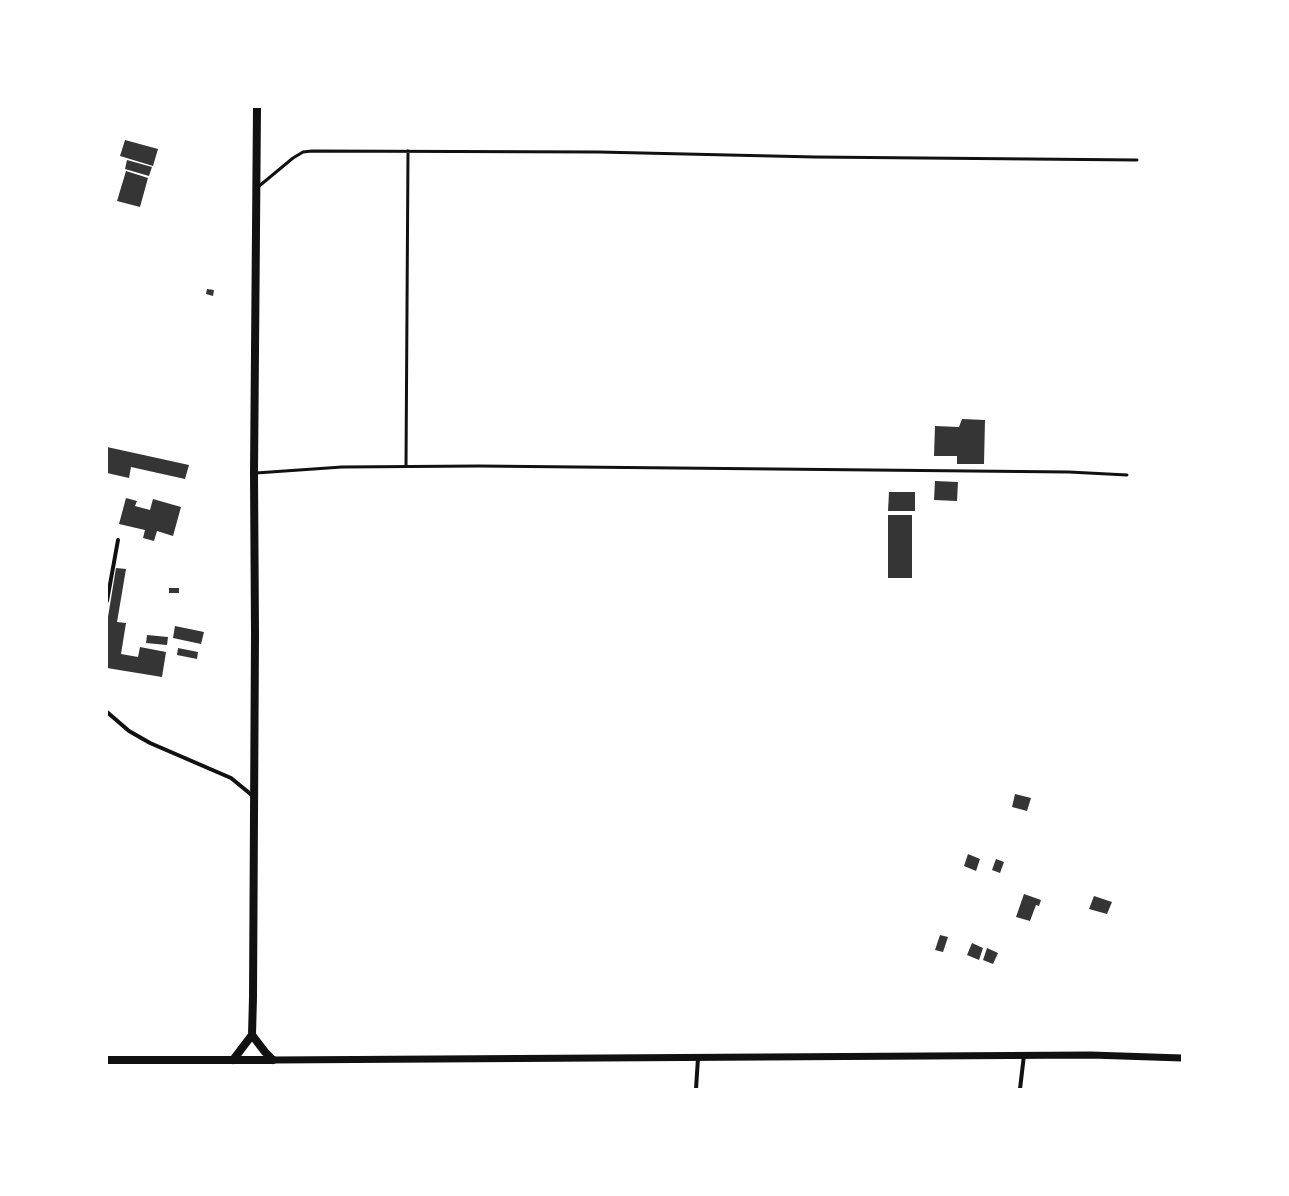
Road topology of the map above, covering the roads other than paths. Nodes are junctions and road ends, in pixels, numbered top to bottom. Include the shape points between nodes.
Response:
1 (257, 107) edge
2 (408, 151) junction
3 (1137, 160) dead end
4 (257, 188) junction
5 (406, 466) junction
6 (254, 473) junction
7 (1128, 475) dead end
8 (118, 540) dead end
9 (107, 601) edge
10 (107, 712) edge
11 (254, 797) junction
12 (252, 1035) junction
13 (1024, 1055) junction
14 (698, 1058) junction
15 (1182, 1058) edge
16 (107, 1060) edge
17 (233, 1060) junction
18 (273, 1060) junction
19 (696, 1089) edge
20 (1020, 1089) edge

1 - 4 main road
2 - 3 lane
2 - 4 lane via 303,152
2 - 5 lane
4 - 6 main road
5 - 6 lane
5 - 7 lane via 1061,472
6 - 11 main road
8 - 9 street
10 - 11 street via 129,731 150,743 231,778
11 - 12 main road
12 - 17 main road
12 - 18 main road
13 - 14 street
13 - 15 street
13 - 20 street
14 - 18 street
14 - 19 street
16 - 17 main road
17 - 18 main road

